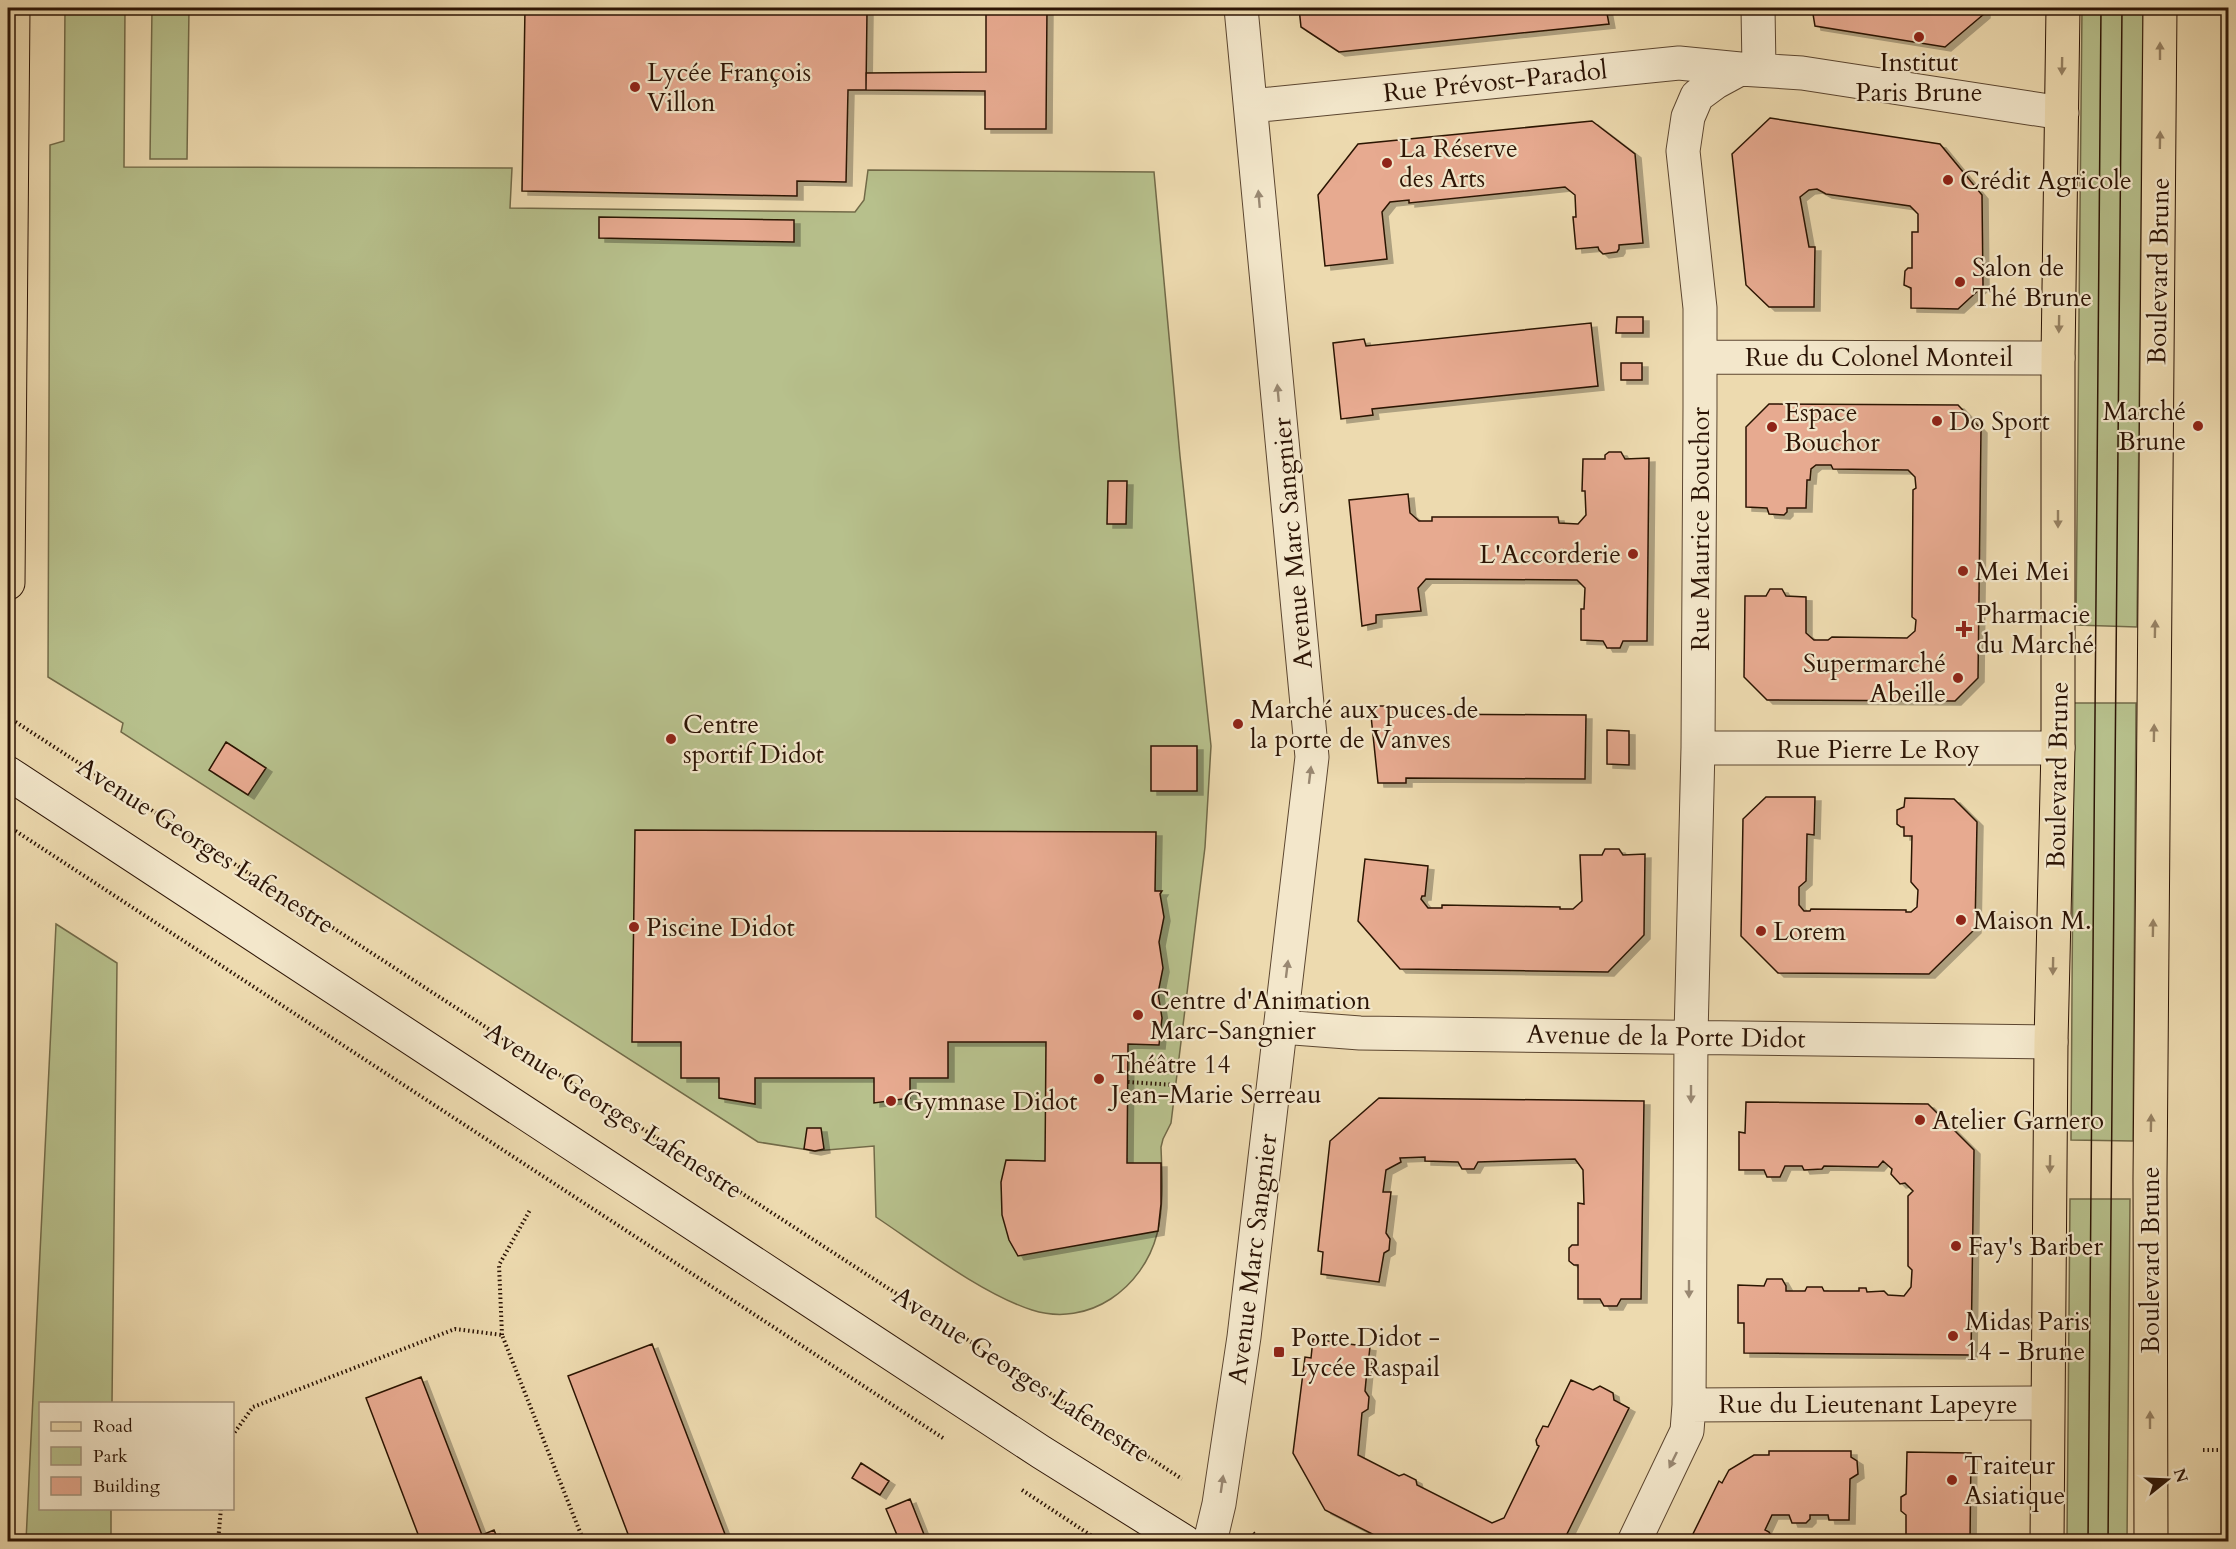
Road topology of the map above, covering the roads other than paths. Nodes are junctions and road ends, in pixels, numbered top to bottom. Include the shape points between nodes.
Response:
1 (13, 8) edge
2 (1241, 8) edge
3 (1758, 8) edge
4 (2063, 8) edge
5 (2160, 8) edge
6 (1749, 69) junction
7 (1251, 106) junction
8 (2062, 113) junction
9 (1700, 357) junction
10 (2058, 358) junction
11 (8, 583) edge
12 (1698, 748) junction
13 (2058, 748) junction
14 (8, 773) edge
15 (1281, 1027) junction
16 (1691, 1036) junction
17 (2051, 1042) junction
18 (2048, 1403) junction
19 (1689, 1405) junction
20 (1185, 1542) edge
21 (1210, 1542) edge
22 (1634, 1542) edge
23 (2047, 1542) edge
24 (2151, 1542) edge

1 - 11 main road
2 - 7 street, Avenue Marc Sangnier
3 - 6 street
4 -> 8 main road, Boulevard Brune
24 -> 5 main road, Boulevard Brune via 2150,1191
6 - 7 street, Rue Prévost-Paradol via 1679,63
6 - 8 street, Rue Prévost-Paradol via 1802,73
6 - 9 street, Rue Maurice Bouchor via 1716,82 1697,96 1688,117 1683,151 1700,308
15 -> 7 street, Avenue Marc Sangnier via 1312,757
8 -> 10 main road, Boulevard Brune
9 - 10 street, Rue du Colonel Monteil
9 - 12 street, Rue Maurice Bouchor
10 -> 13 main road, Boulevard Brune
12 - 13 street, Rue Pierre Le Roy
12 - 16 street, Rue Maurice Bouchor
13 -> 17 main road, Boulevard Brune
14 - 20 street, Avenue Georges Lafenestre via 1041,1452
15 - 16 street, Avenue de la Porte Didot via 1360,1033
21 -> 15 street, Avenue Marc Sangnier via 1244,1337
16 - 17 street, Avenue de la Porte Didot
16 -> 19 street, Rue Maurice Bouchor
17 -> 18 main road, Boulevard Brune
18 - 19 street, Rue du Lieutenant Lapeyre
18 - 23 main road, Boulevard Brune
19 -> 22 street, Rue Maurice Bouchor via 1687,1431

